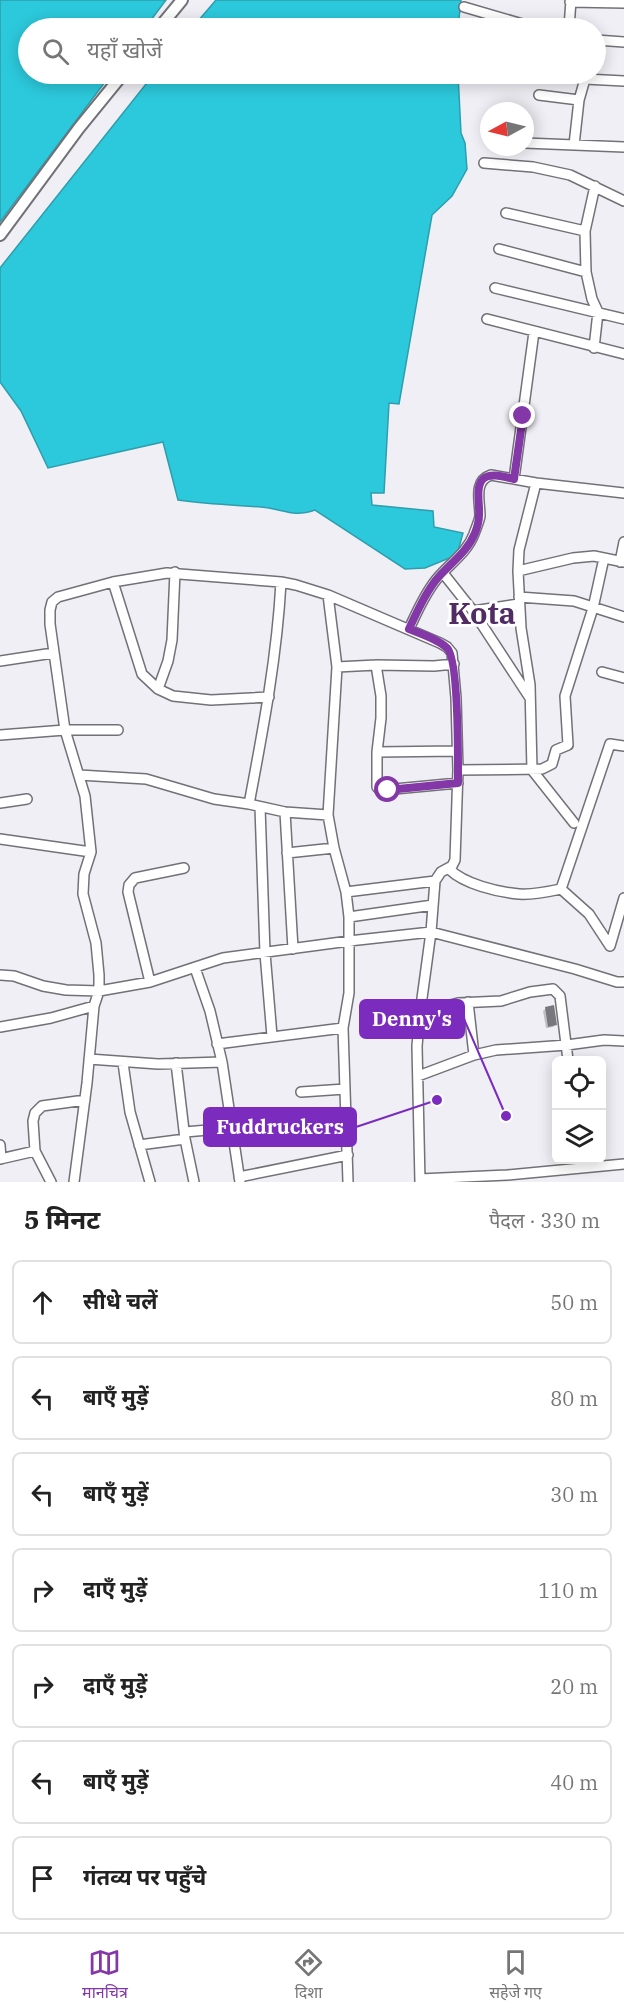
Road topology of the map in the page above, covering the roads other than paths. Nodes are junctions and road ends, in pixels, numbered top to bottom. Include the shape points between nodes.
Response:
1 (182, 0) edge
2 (570, 1) edge
3 (624, 3) edge
4 (464, 7) dead end
5 (167, 18) edge
6 (502, 18) edge
7 (569, 18) edge
8 (606, 41) edge
9 (624, 42) edge
10 (606, 80) edge
11 (624, 81) edge
12 (115, 84) edge
13 (584, 84) edge
14 (539, 95) dead end
15 (579, 100) junction
16 (534, 143) edge
17 (574, 145) junction
18 (624, 147) edge
19 (484, 163) dead end
20 (595, 186) junction
21 (624, 201) edge
22 (506, 213) dead end
23 (585, 231) junction
24 (0, 235) edge
25 (499, 249) dead end
26 (586, 272) junction
27 (495, 288) dead end
28 (598, 312) junction
29 (624, 319) edge
30 (487, 320) dead end
31 (534, 332) junction
32 (594, 348) junction
33 (624, 354) edge
34 (514, 479) junction
35 (536, 483) junction
36 (624, 493) edge
37 (624, 542) edge
38 (604, 558) junction
39 (622, 562) edge
40 (518, 571) junction
41 (175, 572) junction
42 (443, 573) junction
43 (112, 582) junction
44 (281, 582) junction
45 (328, 595) junction
46 (519, 600) junction
47 (592, 608) junction
48 (472, 611) junction
49 (624, 617) edge
50 (409, 629) junction
51 (53, 653) junction
52 (0, 661) edge
53 (376, 664) junction
54 (454, 664) junction
55 (337, 667) junction
56 (602, 672) dead end
57 (624, 678) edge
58 (158, 689) junction
59 (269, 697) junction
60 (530, 698) junction
61 (65, 730) junction
62 (118, 730) dead end
63 (0, 735) edge
64 (624, 746) edge
65 (457, 751) junction
66 (377, 752) junction
67 (458, 770) junction
68 (532, 770) junction
69 (79, 775) junction
70 (458, 783) junction
71 (27, 799) dead end
72 (0, 803) edge
73 (249, 804) junction
74 (260, 807) junction
75 (285, 812) junction
76 (328, 815) junction
77 (574, 823) dead end
78 (0, 839) edge
79 (334, 848) junction
80 (91, 852) junction
81 (287, 853) junction
82 (184, 868) dead end
83 (449, 869) junction
84 (435, 881) junction
85 (561, 889) junction
86 (346, 892) junction
87 (624, 898) edge
88 (433, 905) junction
89 (349, 917) junction
90 (431, 932) junction
91 (348, 941) junction
92 (293, 949) junction
93 (265, 953) junction
94 (195, 968) junction
95 (0, 975) edge
96 (150, 982) junction
97 (624, 982) edge
98 (99, 992) junction
99 (468, 1002) junction
100 (94, 1006) junction
101 (420, 1013) junction
102 (0, 1027) edge
103 (344, 1028) junction
104 (272, 1036) junction
105 (624, 1041) edge
106 (217, 1044) junction
107 (567, 1045) junction
108 (474, 1055) junction
109 (568, 1056) edge
110 (89, 1059) junction
111 (222, 1062) junction
112 (123, 1063) junction
113 (176, 1063) junction
114 (418, 1076) junction
115 (345, 1089) junction
116 (300, 1092) dead end
117 (85, 1100) junction
118 (231, 1128) junction
119 (185, 1135) junction
120 (0, 1145) edge
121 (139, 1145) junction
122 (35, 1151) junction
123 (348, 1155) junction
124 (1, 1159) edge
125 (579, 1164) edge
126 (606, 1164) edge
127 (624, 1164) edge
128 (507, 1178) edge
129 (240, 1180) edge
130 (420, 1180) edge
131 (51, 1182) edge
132 (74, 1182) edge
133 (150, 1182) edge
134 (194, 1182) edge
135 (348, 1182) edge

1 - 5 street
2 - 3 street
2 - 7 street
4 - 6 street
8 - 9 street
10 - 11 street
12 - 24 street
13 - 15 street
14 - 15 street
15 - 17 street
16 - 17 street
17 - 18 street
19 - 20 street via 533,167 570,175
20 - 21 street
20 - 23 street
22 - 23 street
23 - 26 street
25 - 26 street
26 - 28 street
27 - 28 street
28 - 29 street
28 - 32 street
30 - 31 street
31 - 32 street
31 - 34 street
32 - 33 street
34 - 35 street
34 - 42 street via 491,475 481,481 480,518 474,536
35 - 36 street
35 - 40 street via 519,550
37 - 39 street
38 - 39 street
38 - 40 street via 573,558
38 - 47 street
40 - 46 street
41 - 43 street
41 - 44 street
41 - 58 street via 172,640
42 - 48 street
42 - 50 street via 426,594
43 - 51 street via 52,602
43 - 58 street via 142,674
44 - 45 street
44 - 59 street
45 - 50 street
45 - 55 street
46 - 47 street via 574,601
46 - 48 street
46 - 60 street
47 - 49 street
47 - 68 street via 565,696 568,745 556,750 552,765
48 - 60 street
50 - 54 street via 447,647
51 - 52 street
51 - 61 street
53 - 54 street
53 - 55 street
53 - 66 street via 381,696
54 - 65 street
55 - 76 street
56 - 57 street
58 - 59 street via 173,696 211,700
59 - 73 street
60 - 68 street
61 - 62 street
61 - 63 street
61 - 69 street
64 - 85 street via 610,744
65 - 66 street
65 - 67 street
66 - 70 street via 380,790
67 - 68 street
67 - 70 street
68 - 77 street
69 - 73 street via 146,779 214,799
69 - 80 street
70 - 83 street via 455,860
71 - 72 street
73 - 74 street
74 - 75 street
74 - 93 street
75 - 76 street
75 - 81 street
76 - 79 street
78 - 80 street
79 - 81 street
79 - 86 street
80 - 98 street via 82,894 96,943
81 - 92 street
82 - 96 street via 135,878 129,885
83 - 84 street
83 - 85 street via 463,880 518,894
84 - 86 street
84 - 88 street
85 - 87 street via 589,914 610,946
86 - 89 street
88 - 89 street
88 - 90 street
89 - 91 street
90 - 91 street
90 - 97 street
90 - 101 street
91 - 92 street
91 - 103 street via 349,993
92 - 93 street
93 - 94 street via 223,958
93 - 104 street
94 - 96 street
94 - 106 street
95 - 98 street via 66,990
96 - 98 street
98 - 100 street
99 - 101 street
99 - 107 street via 501,1001 553,989 560,996
99 - 108 street
100 - 102 street
100 - 110 street
101 - 114 street
103 - 104 street
103 - 115 street
104 - 106 street
105 - 107 street
106 - 111 street
107 - 108 street
107 - 109 street
108 - 114 street
110 - 112 street
110 - 117 street
111 - 113 street
111 - 118 street
112 - 113 street
112 - 121 street
113 - 119 street
114 - 130 street
115 - 116 street
115 - 123 street
117 - 122 street via 42,1106 35,1113
117 - 132 street
118 - 119 street
118 - 129 street
119 - 121 street
119 - 134 street
120 - 124 street
121 - 133 street
122 - 124 street
122 - 131 street
123 - 129 street
123 - 135 street
125 - 128 street
126 - 127 street
128 - 130 street

